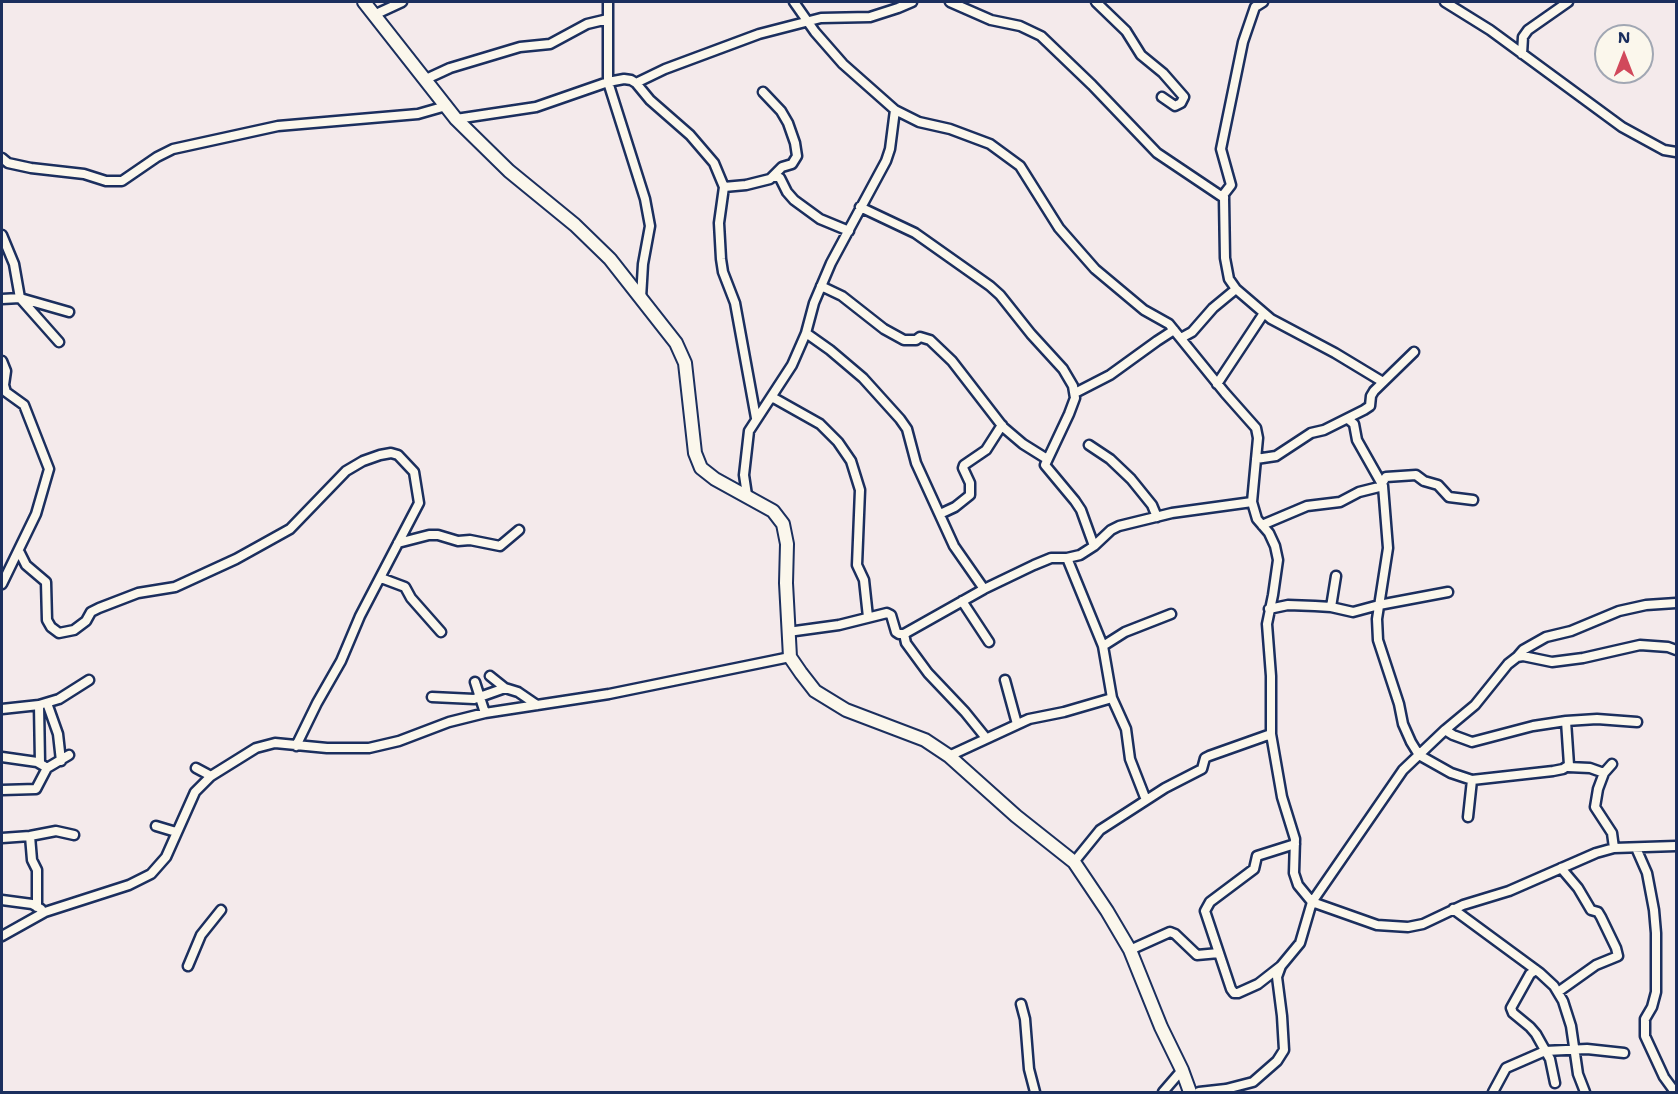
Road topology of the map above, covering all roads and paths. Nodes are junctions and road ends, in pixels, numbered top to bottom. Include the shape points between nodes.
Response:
1 (364, 2) edge
2 (402, 2) edge
3 (608, 2) edge
4 (794, 2) edge
5 (912, 2) edge
6 (950, 2) edge
7 (1096, 2) edge
8 (1263, 2) edge
9 (1448, 2) edge
10 (1568, 2) edge
11 (374, 15) junction
12 (608, 18) junction
13 (809, 21) junction
14 (1522, 54) junction
15 (424, 80) junction
16 (608, 82) junction
17 (636, 83) junction
18 (763, 93) dead end
19 (1162, 97) dead end
20 (446, 106) junction
21 (895, 110) junction
22 (456, 119) junction
23 (1677, 152) edge
24 (2, 158) edge
25 (775, 176) junction
26 (724, 187) junction
27 (1224, 198) junction
28 (860, 207) junction
29 (849, 231) junction
30 (2, 235) edge
31 (821, 286) junction
32 (1236, 289) junction
33 (20, 298) junction
34 (641, 298) junction
35 (2, 299) edge
36 (69, 312) dead end
37 (1264, 313) junction
38 (1174, 330) junction
39 (806, 333) junction
40 (1181, 338) junction
41 (59, 342) dead end
42 (1414, 352) dead end
43 (2, 361) edge
44 (1383, 382) junction
45 (1217, 384) junction
46 (1075, 393) junction
47 (772, 397) junction
48 (756, 418) junction
49 (1348, 419) junction
50 (1002, 425) junction
51 (1089, 445) dead end
52 (1047, 459) junction
53 (1256, 459) junction
54 (1383, 485) junction
55 (747, 495) junction
56 (1473, 501) dead end
57 (1252, 502) junction
58 (940, 514) junction
59 (1158, 517) junction
60 (1262, 525) junction
61 (519, 530) dead end
62 (398, 543) junction
63 (1094, 546) junction
64 (19, 551) junction
65 (1067, 558) junction
66 (1336, 576) dead end
67 (381, 578) junction
68 (2, 584) edge
69 (984, 589) junction
70 (1448, 592) dead end
71 (962, 601) junction
72 (1677, 603) edge
73 (1379, 605) junction
74 (1332, 607) junction
75 (1269, 609) junction
76 (1172, 614) dead end
77 (868, 617) junction
78 (441, 632) dead end
79 (788, 632) junction
80 (904, 634) junction
81 (989, 642) dead end
82 (1102, 646) junction
83 (1677, 650) edge
84 (790, 657) junction
85 (1517, 657) junction
86 (490, 676) dead end
87 (89, 680) dead end
88 (1005, 680) dead end
89 (476, 682) dead end
90 (505, 688) junction
91 (432, 697) dead end
92 (480, 697) junction
93 (1112, 698) junction
94 (43, 704) junction
95 (537, 705) junction
96 (2, 709) edge
97 (485, 712) junction
98 (1566, 721) junction
99 (1637, 722) dead end
100 (1017, 724) junction
101 (1445, 730) junction
102 (1271, 734) junction
103 (986, 738) junction
104 (296, 746) junction
105 (1419, 754) junction
106 (949, 756) junction
107 (2, 757) edge
108 (1612, 764) dead end
109 (43, 766) junction
110 (1568, 767) junction
111 (196, 768) dead end
112 (1604, 773) junction
113 (211, 776) junction
114 (1472, 780) junction
115 (2, 790) edge
116 (1146, 800) junction
117 (1468, 817) dead end
118 (156, 826) dead end
119 (176, 832) junction
120 (74, 834) dead end
121 (30, 836) junction
122 (2, 838) edge
123 (1295, 844) junction
124 (1677, 846) edge
125 (1614, 848) junction
126 (1636, 848) junction
127 (1074, 862) junction
128 (1561, 868) junction
129 (2, 900) edge
130 (1312, 902) junction
131 (41, 909) junction
132 (1453, 909) junction
133 (221, 910) dead end
134 (2, 936) edge
135 (1130, 950) junction
136 (1219, 953) junction
137 (188, 966) dead end
138 (1281, 966) junction
139 (1536, 970) junction
140 (1557, 992) junction
141 (1021, 1004) dead end
142 (1575, 1049) junction
143 (1545, 1051) junction
144 (1624, 1053) dead end
145 (1182, 1070) junction
146 (1555, 1083) dead end
147 (1035, 1092) edge
148 (1163, 1092) edge
149 (1190, 1092) edge
150 (1199, 1092) edge
151 (1493, 1092) edge
152 (1585, 1092) edge
153 (1674, 1092) edge

1 - 11 main road
2 - 11 street
3 - 12 street
4 - 13 street
5 - 13 street via 870,17
6 - 27 street via 1041,36 1157,153
7 - 19 street via 1126,31 1141,55 1184,97 1175,106
8 - 27 street via 1255,7 1248,25 1224,129 1222,157 1231,185
9 - 14 street
10 - 14 street via 1528,30 1523,37
11 - 15 main road
12 - 15 street via 587,24 550,45 520,47
12 - 16 street
13 - 17 street via 710,51
13 - 21 street via 843,64
14 - 23 street via 1622,127 1664,150
15 - 20 main road
16 - 17 street via 624,79
16 - 22 street via 536,107
16 - 34 street via 650,226
17 - 26 street via 705,152
18 - 25 street via 781,111 797,156
20 - 22 main road
20 - 24 street via 418,114 278,126 173,149 122,181 32,168
21 - 28 street via 886,161
21 - 38 street via 920,122 971,136 1004,153 1020,166 1059,228 1095,269
22 - 34 main road via 509,171 603,252
25 - 26 street
25 - 29 street via 802,206 820,219
26 - 48 street via 719,223 721,259 735,303
27 - 32 street via 1225,258 1229,279
28 - 29 street
28 - 46 street via 915,232 990,286 1063,369
29 - 31 street
30 - 33 street via 14,264
31 - 39 street
31 - 50 street via 842,296 904,340 930,340 952,361
32 - 37 street
32 - 40 street
33 - 35 street
33 - 36 street
33 - 41 street
34 - 55 main road via 676,343 685,363 694,453 701,468
37 - 44 street
37 - 45 street
38 - 40 street
38 - 46 street via 1110,375
39 - 47 street
39 - 58 street via 848,365 900,419
40 - 45 street
42 - 44 street
43 - 64 street via 6,392 24,405 49,469 36,514
44 - 49 street via 1372,393 1370,406
45 - 53 street via 1256,428
46 - 52 street
47 - 48 street
47 - 77 street via 820,424 851,461 860,490 857,565 864,580
48 - 55 street via 746,448
49 - 53 street via 1311,433 1275,456
49 - 54 street
50 - 52 street
50 - 58 street via 986,450 964,465 970,495
51 - 59 street via 1131,480
52 - 63 street via 1046,468 1081,510
53 - 57 street
54 - 56 street via 1386,477 1416,475 1438,485 1449,497
54 - 60 street via 1340,502 1307,506
54 - 73 street via 1388,549
55 - 79 main road via 773,511 783,524 787,544
57 - 59 street
57 - 60 street
58 - 69 street via 954,546
59 - 63 street via 1119,526
60 - 75 street via 1275,546 1278,560
61 - 62 street via 500,546 438,535
62 - 64 street via 419,496 414,472 405,460 390,453 346,471 290,529 184,583 138,593 99,608 74,630 59,633 51,627 47,620 46,582 26,565
62 - 67 street
63 - 65 street
64 - 68 street
65 - 69 street via 1051,558
65 - 82 street
66 - 74 street
67 - 78 street via 405,587
67 - 104 street
69 - 71 street
70 - 73 street
71 - 80 street
71 - 81 street
72 - 85 street via 1619,611 1546,637
73 - 74 street via 1353,612
73 - 105 street via 1378,640 1403,724
74 - 75 street via 1288,605
75 - 102 street
76 - 82 street via 1125,632
77 - 79 street
77 - 80 street via 887,613 897,632
79 - 84 main road
80 - 103 street via 906,643 928,673
82 - 93 street
83 - 85 street via 1640,645 1552,662 1527,655
84 - 95 street
84 - 106 main road via 815,691 846,710 925,740
85 - 101 street via 1475,705
86 - 90 street
87 - 94 street
88 - 100 street
89 - 92 street
90 - 92 street
90 - 95 street
91 - 92 street
92 - 97 street
93 - 100 street
93 - 116 street via 1126,729 1130,759
94 - 96 street
94 - 109 street
94 - 109 street via 65,758
95 - 97 street
97 - 104 street via 369,748
98 - 99 street
98 - 101 street via 1520,728 1472,742
98 - 110 street
100 - 103 street
101 - 105 street
102 - 116 street via 1205,758 1202,769
102 - 123 street
103 - 106 street
104 - 113 street via 275,743 256,748
105 - 114 street
105 - 130 street via 1403,770
106 - 127 main road
107 - 109 street
108 - 112 street
109 - 115 street via 36,789
110 - 112 street
110 - 114 street
111 - 113 street
112 - 125 street via 1595,807 1612,833
113 - 119 street via 195,792
114 - 117 street
116 - 127 street via 1100,830
118 - 119 street
119 - 131 street via 166,856 151,874 129,885
120 - 121 street via 56,831
121 - 122 street
121 - 131 street
123 - 130 street via 1296,879
123 - 136 street via 1257,856 1254,869 1207,905 1205,910
124 - 126 street
125 - 126 street
125 - 128 street
126 - 153 street via 1647,873 1656,933 1656,992 1645,1019 1645,1036
127 - 135 main road
128 - 132 street via 1509,891
128 - 140 street via 1591,910 1598,912 1618,956 1596,965
129 - 131 street
130 - 132 street via 1391,927 1423,924
130 - 138 street via 1300,943
131 - 134 street
132 - 139 street
133 - 137 street via 201,935
135 - 136 street via 1173,932 1194,953
135 - 145 main road
136 - 138 street via 1234,993 1258,984
138 - 150 street via 1277,977 1284,1050 1277,1061 1253,1082
139 - 140 street
139 - 143 street via 1511,1008 1536,1034
140 - 142 street via 1571,1026
141 - 147 street
142 - 143 street
142 - 144 street
142 - 152 street
143 - 146 street
143 - 151 street via 1506,1068
145 - 148 street
145 - 149 main road

